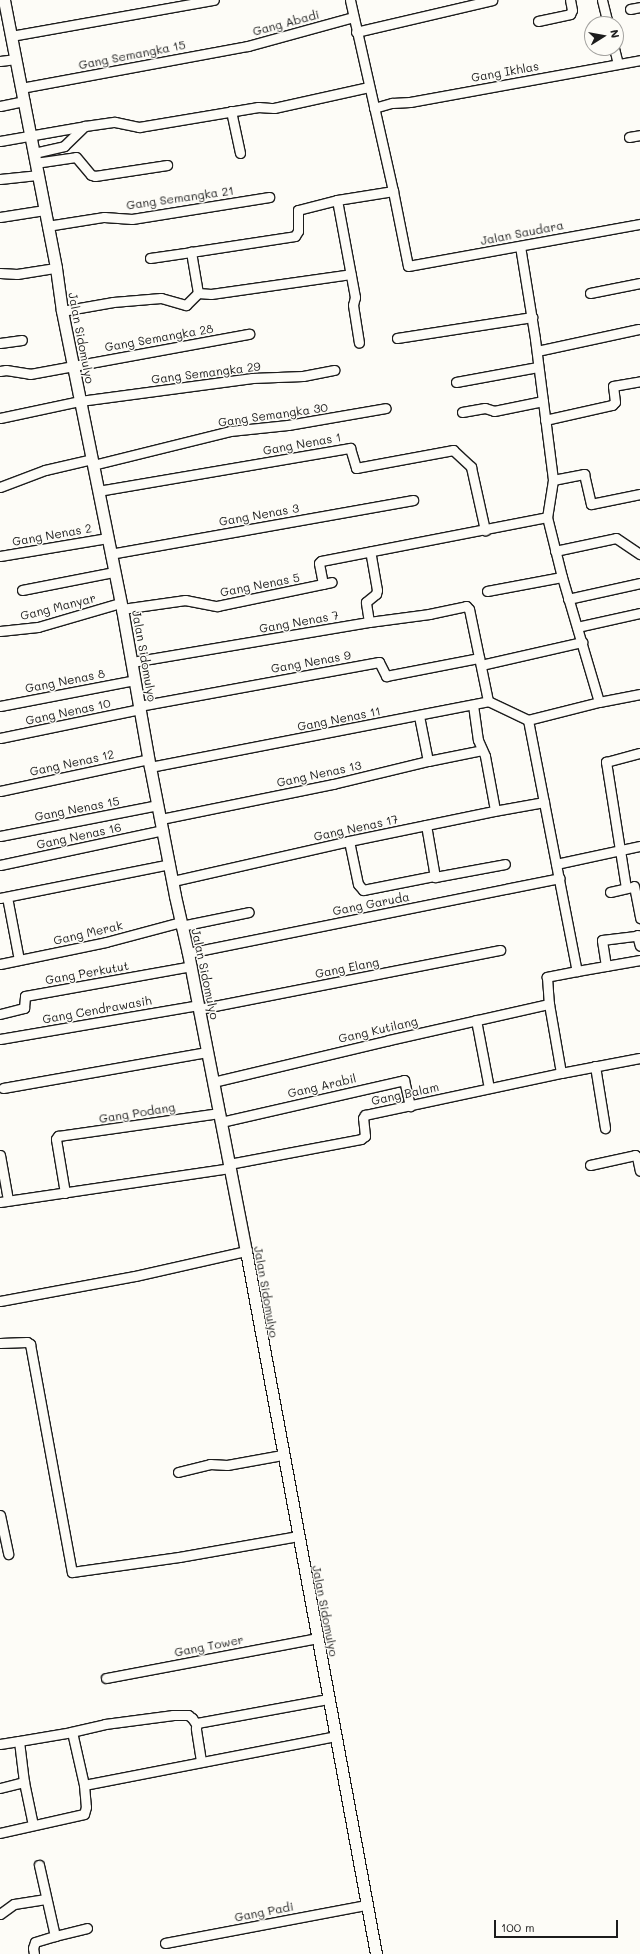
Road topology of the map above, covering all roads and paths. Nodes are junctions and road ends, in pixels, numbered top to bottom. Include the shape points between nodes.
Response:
1 (4, 0) edge
2 (214, 0) edge
3 (350, 0) edge
4 (492, 0) edge
5 (570, 0) edge
6 (602, 0) edge
7 (640, 7) edge
8 (630, 9) dead end
9 (606, 16) edge
10 (353, 17) junction
11 (538, 21) dead end
12 (356, 32) junction
13 (11, 36) junction
14 (248, 46) joint
15 (616, 56) edge
16 (16, 59) junction
17 (640, 60) edge
18 (0, 61) edge
19 (618, 64) junction
20 (370, 87) junction
21 (21, 88) junction
22 (24, 101) junction
23 (0, 106) edge
24 (374, 108) junction
25 (232, 111) junction
26 (85, 126) junction
27 (640, 135) edge
28 (30, 136) junction
29 (629, 137) dead end
30 (0, 141) edge
31 (240, 153) dead end
32 (34, 158) junction
33 (167, 165) dead end
34 (37, 175) junction
35 (0, 179) edge
36 (393, 191) junction
37 (270, 197) dead end
38 (337, 200) junction
39 (44, 210) junction
40 (0, 217) edge
41 (640, 224) edge
42 (48, 230) junction
43 (520, 246) junction
44 (191, 252) junction
45 (150, 258) dead end
46 (56, 268) junction
47 (0, 273) edge
48 (351, 274) junction
49 (640, 283) edge
50 (590, 293) dead end
51 (191, 299) junction
52 (62, 311) junction
53 (532, 317) junction
54 (639, 329) dead end
55 (249, 334) dead end
56 (397, 338) dead end
57 (22, 340) dead end
58 (0, 343) edge
59 (359, 343) dead end
60 (537, 351) junction
61 (72, 365) junction
62 (538, 367) junction
63 (334, 370) dead end
64 (0, 371) edge
65 (640, 381) edge
66 (456, 382) dead end
67 (80, 401) junction
68 (543, 401) junction
69 (386, 408) dead end
70 (462, 412) dead end
71 (0, 418) edge
72 (545, 420) junction
73 (93, 462) junction
74 (553, 480) junction
75 (0, 487) edge
76 (98, 491) junction
77 (640, 494) edge
78 (413, 500) dead end
79 (547, 517) junction
80 (485, 530) junction
81 (108, 538) junction
82 (555, 551) junction
83 (370, 552) junction
84 (110, 554) junction
85 (640, 554) edge
86 (0, 556) edge
87 (114, 572) junction
88 (562, 577) junction
89 (640, 583) edge
90 (22, 590) dead end
91 (487, 591) dead end
92 (568, 599) junction
93 (121, 606) junction
94 (640, 613) edge
95 (369, 622) junction
96 (577, 627) junction
97 (0, 631) edge
98 (582, 642) junction
99 (480, 661) junction
100 (132, 662) junction
101 (135, 680) junction
102 (640, 694) edge
103 (488, 701) junction
104 (599, 702) junction
105 (473, 705) junction
106 (0, 706) edge
107 (140, 707) junction
108 (419, 716) junction
109 (528, 720) junction
110 (0, 738) edge
111 (482, 750) junction
112 (640, 753) edge
113 (428, 761) junction
114 (150, 763) junction
115 (0, 791) edge
116 (544, 802) junction
117 (158, 805) junction
118 (495, 810) junction
119 (162, 825) junction
120 (426, 825) junction
121 (0, 836) edge
122 (349, 841) junction
123 (640, 846) edge
124 (619, 850) junction
125 (170, 864) junction
126 (505, 864) dead end
127 (556, 864) junction
128 (0, 865) edge
129 (434, 876) junction
130 (559, 878) junction
131 (173, 881) junction
132 (633, 886) edge
133 (610, 892) dead end
134 (4, 898) edge
135 (250, 912) dead end
136 (640, 918) edge
137 (181, 924) junction
138 (639, 935) edge
139 (640, 946) edge
140 (500, 950) dead end
141 (188, 953) junction
142 (19, 960) junction
143 (640, 960) edge
144 (0, 964) edge
145 (191, 966) junction
146 (606, 966) junction
147 (577, 971) junction
148 (549, 1004) junction
149 (199, 1007) junction
150 (0, 1014) edge
151 (476, 1020) junction
152 (0, 1039) edge
153 (207, 1052) junction
154 (640, 1059) edge
155 (595, 1066) junction
156 (561, 1073) junction
157 (213, 1082) junction
158 (4, 1088) dead end
159 (489, 1088) junction
160 (410, 1106) junction
161 (220, 1118) junction
162 (605, 1128) dead end
163 (0, 1155) edge
164 (590, 1164) dead end
165 (230, 1166) junction
166 (640, 1171) edge
167 (66, 1193) junction
168 (4, 1201) edge
169 (246, 1251) junction
170 (0, 1301) edge
171 (0, 1343) edge
172 (282, 1455) junction
173 (178, 1472) dead end
174 (0, 1515) edge
175 (298, 1536) junction
176 (8, 1554) dead end
177 (317, 1638) junction
178 (106, 1678) dead end
179 (328, 1699) junction
180 (196, 1724) junction
181 (71, 1732) junction
182 (335, 1736) junction
183 (19, 1741) junction
184 (0, 1744) edge
185 (202, 1761) junction
186 (24, 1782) junction
187 (84, 1785) junction
188 (0, 1788) edge
189 (33, 1825) junction
190 (0, 1833) edge
191 (39, 1865) dead end
192 (46, 1899) junction
193 (366, 1905) junction
194 (0, 1914) edge
195 (87, 1928) dead end
196 (55, 1936) junction
197 (165, 1943) dead end
198 (34, 1954) edge
199 (376, 1954) edge

1 - 13 street, Jalan Sidomulyo
2 - 13 street
3 - 10 street
4 - 12 street
5 - 11 street via 570,14
6 - 9 street
7 - 8 street
10 - 12 street
10 - 14 street, Gang Abadi
12 - 20 street
13 - 16 street, Jalan Sidomulyo
14 - 21 street, Gang Semangka 15
15 - 19 street
16 - 18 street
16 - 21 street, Jalan Sidomulyo
17 - 19 street, Gang Ikhlas
19 - 24 street, Gang Ikhlas
20 - 24 street
20 - 25 street via 274,108 258,107
21 - 22 street, Jalan Sidomulyo
22 - 23 street
22 - 28 street, Jalan Sidomulyo
24 - 36 street
25 - 26 street via 139,127 115,122
25 - 31 street
26 - 28 street
26 - 32 street via 64,146
27 - 29 street
28 - 30 street
28 - 32 street, Jalan Sidomulyo
32 - 33 street via 76,157 91,175 95,176
32 - 34 street, Jalan Sidomulyo
34 - 35 street
34 - 39 street, Jalan Sidomulyo
36 - 38 street
36 - 43 street, Jalan Saudara via 408,266
37 - 42 street, Gang Semangka 21 via 132,219 104,217
38 - 44 street via 297,211 298,231 295,236
38 - 48 street
39 - 40 street
39 - 42 street, Jalan Sidomulyo
41 - 43 street, Jalan Saudara
42 - 46 street, Jalan Sidomulyo
43 - 53 street
44 - 45 street
44 - 51 street
46 - 47 street via 17,274
46 - 52 street, Jalan Sidomulyo
48 - 51 street
48 - 59 street
49 - 50 street
51 - 52 street via 151,298
52 - 61 street, Jalan Sidomulyo
53 - 56 street
53 - 60 street
54 - 60 street
55 - 61 street, Gang Semangka 28
57 - 58 street
60 - 62 street
61 - 64 street, Gang Semangka 28 via 30,374
61 - 67 street, Jalan Sidomulyo
62 - 66 street
62 - 68 street
63 - 67 street, Gang Semangka 29
65 - 72 street via 613,386 615,402 612,405
67 - 71 street, Gang Semangka 29
67 - 73 street, Jalan Sidomulyo
68 - 70 street via 494,411 485,408
68 - 72 street
69 - 73 street, Gang Semangka 30 via 288,425 251,428
72 - 74 street
73 - 75 street, Gang Semangka 30 via 45,470
73 - 76 street, Jalan Sidomulyo
74 - 77 street via 584,474 592,504
74 - 79 street
76 - 80 street, Gang Nenas 1 via 350,448 356,468 453,450 472,467
76 - 81 street, Jalan Sidomulyo
78 - 84 street, Gang Nenas 3
79 - 80 street
79 - 82 street
80 - 83 street
81 - 84 street, Jalan Sidomulyo
81 - 86 street, Gang Nenas 2
82 - 85 street via 615,538
82 - 88 street
83 - 93 street, Gang Nenas 5 via 321,561 319,563 327,583 217,606 185,600
83 - 95 street via 377,590 366,602
84 - 87 street, Jalan Sidomulyo
87 - 90 street
87 - 93 street, Jalan Sidomulyo
88 - 91 street
88 - 92 street
89 - 92 street
92 - 96 street
93 - 97 street, Gang Manyar via 38,627
93 - 100 street, Jalan Sidomulyo
94 - 96 street
95 - 99 street, Gang Nenas 7 via 466,606 469,609
95 - 100 street, Gang Nenas 7
96 - 98 street
98 - 99 street
98 - 104 street
99 - 103 street
99 - 107 street, Gang Nenas 9 via 386,676 379,662
100 - 101 street, Jalan Sidomulyo
101 - 106 street, Gang Nenas 8
101 - 107 street, Jalan Sidomulyo
102 - 104 street
103 - 105 street, Gang Nenas 11
103 - 109 street
104 - 109 street
105 - 108 street, Gang Nenas 11
105 - 111 street
107 - 110 street, Gang Nenas 10
107 - 114 street, Jalan Sidomulyo
108 - 113 street
108 - 114 street, Gang Nenas 11
109 - 116 street
111 - 113 street, Gang Nenas 13
111 - 118 street
112 - 124 street via 606,762
113 - 119 street, Gang Nenas 13
114 - 115 street, Gang Nenas 12
114 - 117 street, Jalan Sidomulyo
116 - 118 street, Gang Nenas 17
116 - 127 street
117 - 119 street, Jalan Sidomulyo
117 - 121 street, Gang Nenas 15
118 - 120 street, Gang Nenas 17
119 - 125 street, Jalan Sidomulyo
119 - 128 street, Gang Nenas 16
120 - 122 street, Gang Nenas 17
120 - 129 street
122 - 129 street via 358,884 363,890
122 - 131 street, Gang Nenas 17
123 - 124 street
124 - 127 street
124 - 132 street
125 - 131 street, Jalan Sidomulyo
125 - 134 street
126 - 129 street
127 - 130 street
130 - 141 street, Gang Garuda
130 - 147 street
131 - 137 street, Jalan Sidomulyo
132 - 133 street
132 - 136 street
134 - 142 street
135 - 137 street, Gang Merak
137 - 141 street, Jalan Sidomulyo
137 - 142 street, Gang Merak
138 - 139 street
138 - 146 street via 602,940
140 - 149 street, Gang Elang
141 - 145 street, Jalan Sidomulyo
142 - 144 street, Gang Merak
143 - 146 street
145 - 149 street, Jalan Sidomulyo
145 - 150 street, Gang Perkutut via 25,996 24,1008
146 - 147 street
147 - 148 street via 547,977
148 - 151 street, Gang Kutilang
148 - 156 street
149 - 152 street, Gang Cendrawasih
149 - 153 street, Jalan Sidomulyo
151 - 157 street, Gang Kutilang
151 - 159 street
153 - 157 street, Jalan Sidomulyo
153 - 158 street
154 - 155 street, Gang Balam
155 - 156 street, Gang Balam
155 - 162 street
156 - 159 street, Gang Balam
157 - 161 street, Jalan Sidomulyo
159 - 160 street, Gang Balam
160 - 161 street, Gang Arabil via 404,1080
160 - 165 street, Gang Balam via 363,1117 365,1136 361,1139
161 - 165 street, Jalan Sidomulyo
161 - 167 street, Gang Podang via 58,1136 56,1140
163 - 168 street
164 - 166 street via 635,1155
165 - 167 street
165 - 169 street, Jalan Sidomulyo
167 - 168 street
169 - 170 street via 135,1276
169 - 172 street, Jalan Sidomulyo
171 - 175 street via 30,1344 72,1572 179,1557
172 - 173 street via 227,1465 210,1464
172 - 175 street, Jalan Sidomulyo
174 - 176 street
175 - 177 street, Jalan Sidomulyo
177 - 178 street, Gang Tower
177 - 179 street, Jalan Sidomulyo
179 - 180 street
179 - 182 street, Jalan Sidomulyo
180 - 181 street via 188,1715 173,1715 105,1724
180 - 185 street
181 - 183 street
181 - 187 street
182 - 185 street
182 - 193 street, Jalan Sidomulyo
183 - 184 street
183 - 186 street
185 - 187 street
186 - 188 street
186 - 189 street
187 - 189 street via 86,1810 83,1816
189 - 190 street
191 - 192 street
192 - 194 street via 14,1904
192 - 196 street
193 - 197 street, Gang Padi
193 - 199 street, Jalan Sidomulyo
195 - 196 street
196 - 198 street via 35,1942

